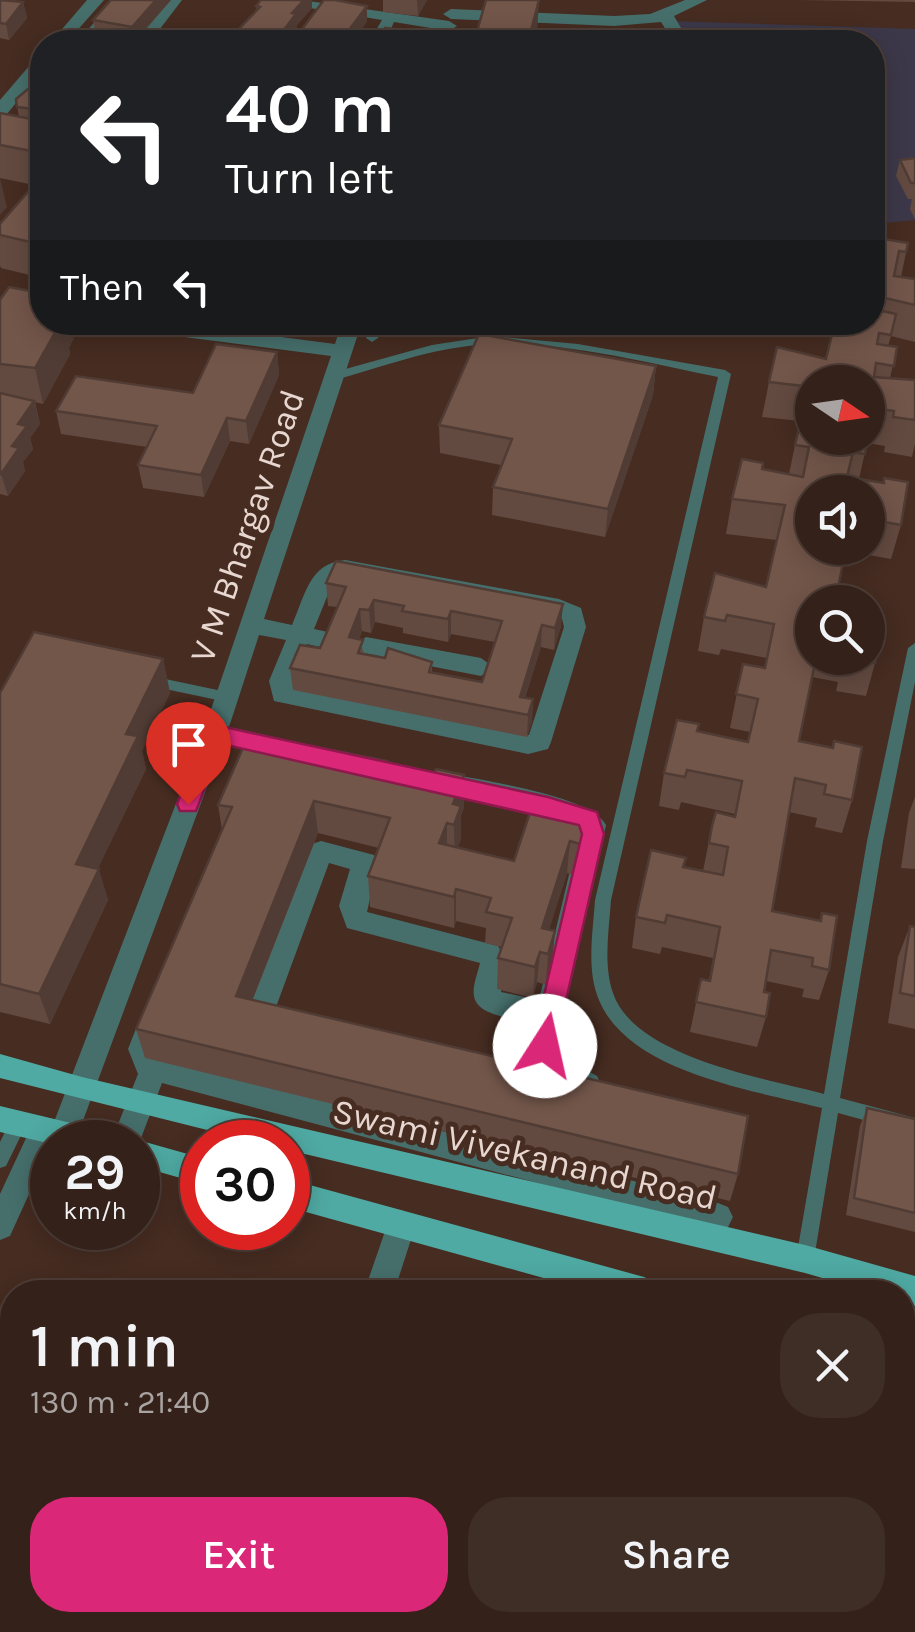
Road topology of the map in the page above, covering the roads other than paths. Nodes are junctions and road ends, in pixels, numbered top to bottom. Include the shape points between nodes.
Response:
1 (96, 0) edge
2 (123, 0) edge
3 (174, 0) edge
4 (310, 0) edge
5 (700, 0) edge
6 (665, 15) junction
7 (450, 21) edge
8 (387, 24) edge
9 (70, 30) edge
10 (97, 30) edge
11 (151, 30) edge
12 (384, 30) edge
13 (675, 30) edge
14 (30, 76) edge
15 (30, 102) edge
16 (0, 111) edge
17 (20, 117) edge
18 (217, 335) edge
19 (348, 335) edge
20 (373, 335) edge
21 (372, 338) dead end
22 (342, 351) junction
23 (335, 376) junction
24 (249, 626) junction
25 (300, 634) junction
26 (330, 640) edge
27 (366, 646) edge
28 (915, 648) edge
29 (481, 667) dead end
30 (134, 677) edge
31 (226, 697) junction
32 (215, 734) junction
33 (310, 754) edge
34 (402, 774) edge
35 (162, 994) edge
36 (549, 1014) junction
37 (259, 1018) edge
38 (0, 1066) edge
39 (154, 1068) junction
40 (82, 1089) junction
41 (606, 1090) edge
42 (140, 1102) junction
43 (832, 1104) junction
44 (39, 1120) edge
45 (133, 1120) edge
46 (915, 1126) edge
47 (30, 1127) edge
48 (30, 1129) edge
49 (0, 1160) edge
50 (310, 1200) edge
51 (718, 1216) dead end
52 (401, 1224) junction
53 (0, 1226) edge
54 (805, 1259) junction
55 (383, 1280) edge
56 (601, 1280) edge
57 (877, 1280) edge

1 - 9 street
2 - 10 street
3 - 11 street
4 - 7 street
5 - 6 street
6 - 7 street via 614,22
6 - 13 street
8 - 12 street
14 - 16 street
15 - 17 street
18 - 22 street
19 - 22 street, V M Bhargav Road
20 - 21 lane
22 - 23 street, V M Bhargav Road
23 - 24 street, V M Bhargav Road
23 - 43 lane via 488,340 726,374 604,900 598,977 611,1014 656,1050 680,1063
24 - 25 street
24 - 31 street, V M Bhargav Road
25 - 25 street via 281,681 288,698 534,745 576,620 568,610 338,568 323,578
25 - 26 street
27 - 29 street
28 - 43 lane
30 - 31 lane
31 - 32 street, V M Bhargav Road
32 - 33 street via 252,751
32 - 40 street, V M Bhargav Road
34 - 36 street via 576,812 593,825
35 - 39 street via 142,1048 146,1065
36 - 37 street via 487,996 494,960 489,954 356,920 352,906 365,862 322,851
36 - 41 street via 545,1046 558,1072
38 - 40 main road, Swami Vivekanand Road
39 - 42 street
39 - 51 street
40 - 42 main road, Swami Vivekanand Road
40 - 44 street, V M Bhargav Road
42 - 45 street
42 - 54 main road, Swami Vivekanand Road
43 - 46 lane
43 - 54 lane
47 - 49 lane
48 - 53 street, V M Bhargav Road
50 - 52 main road
52 - 55 street
52 - 56 main road
54 - 57 main road, Swami Vivekanand Road

